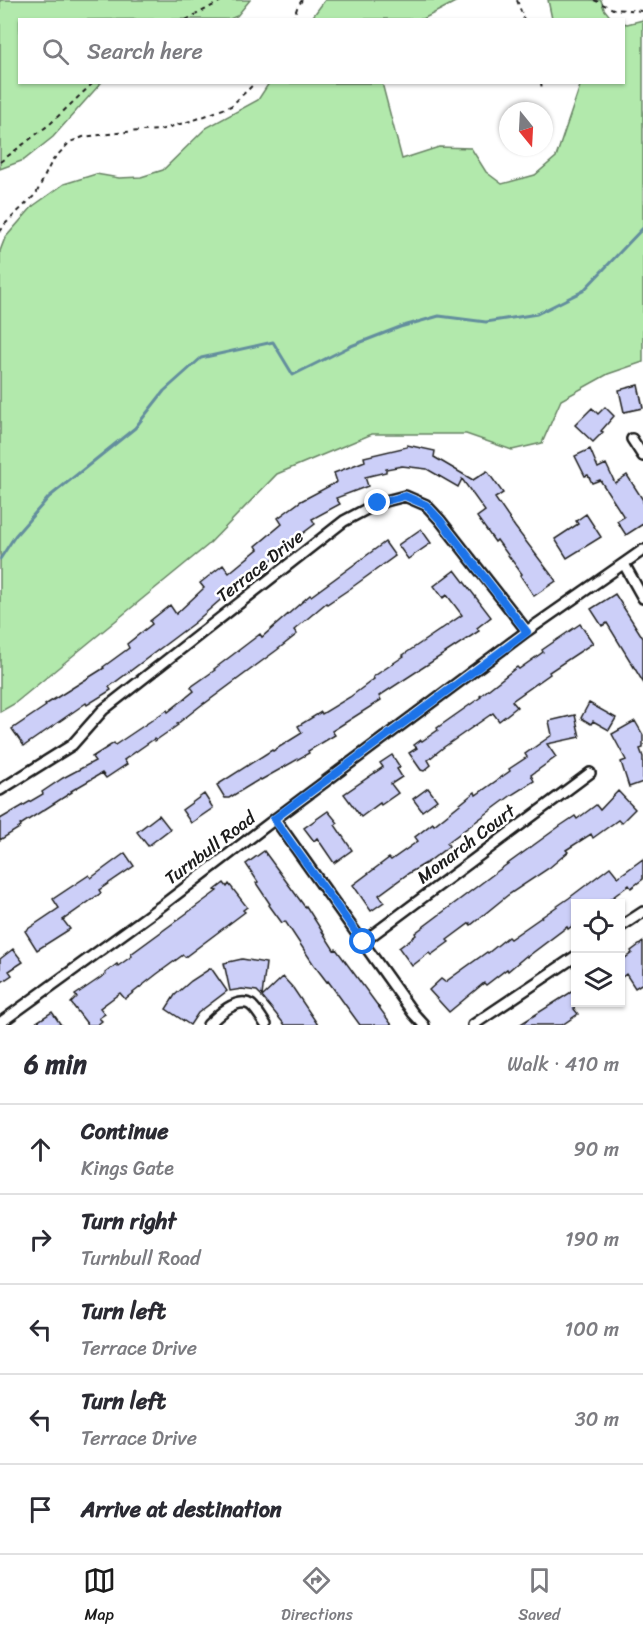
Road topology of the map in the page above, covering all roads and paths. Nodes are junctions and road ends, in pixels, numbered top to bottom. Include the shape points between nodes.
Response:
1 (223, 0) edge
2 (302, 0) edge
3 (517, 0) edge
4 (594, 0) edge
5 (643, 11) edge
6 (190, 18) edge
7 (294, 18) edge
8 (523, 18) edge
9 (92, 84) edge
10 (254, 84) edge
11 (541, 84) edge
12 (542, 90) dead end
13 (0, 162) edge
14 (0, 232) edge
15 (632, 439) dead end
16 (643, 456) edge
17 (643, 550) edge
18 (624, 564) junction
19 (643, 598) edge
20 (527, 632) junction
21 (590, 773) dead end
22 (0, 790) edge
23 (274, 819) junction
24 (643, 912) edge
25 (625, 924) edge
26 (363, 942) junction
27 (571, 959) edge
28 (0, 1023) edge
29 (261, 1023) edge
30 (208, 1025) edge
31 (424, 1025) edge
32 (473, 1025) edge

1 - 6 path
2 - 7 path
3 - 8 path
4 - 5 path via 613,9
9 - 13 path via 50,124
10 - 14 path via 231,106 197,119 160,130 83,137 70,142 52,161 36,194
11 - 12 path
15 - 16 street
17 - 18 street, Turnbull Road
18 - 19 street
18 - 20 street, Turnbull Road
20 - 22 street, Terrace Drive via 426,505 405,496 378,503 344,521 103,710 72,745
20 - 23 street, Turnbull Road
21 - 26 street, Monarch Court
23 - 26 street
23 - 28 street, Turnbull Road
24 - 25 street
26 - 31 street
27 - 32 street
29 - 30 street via 252,1006 245,1003 229,1008

